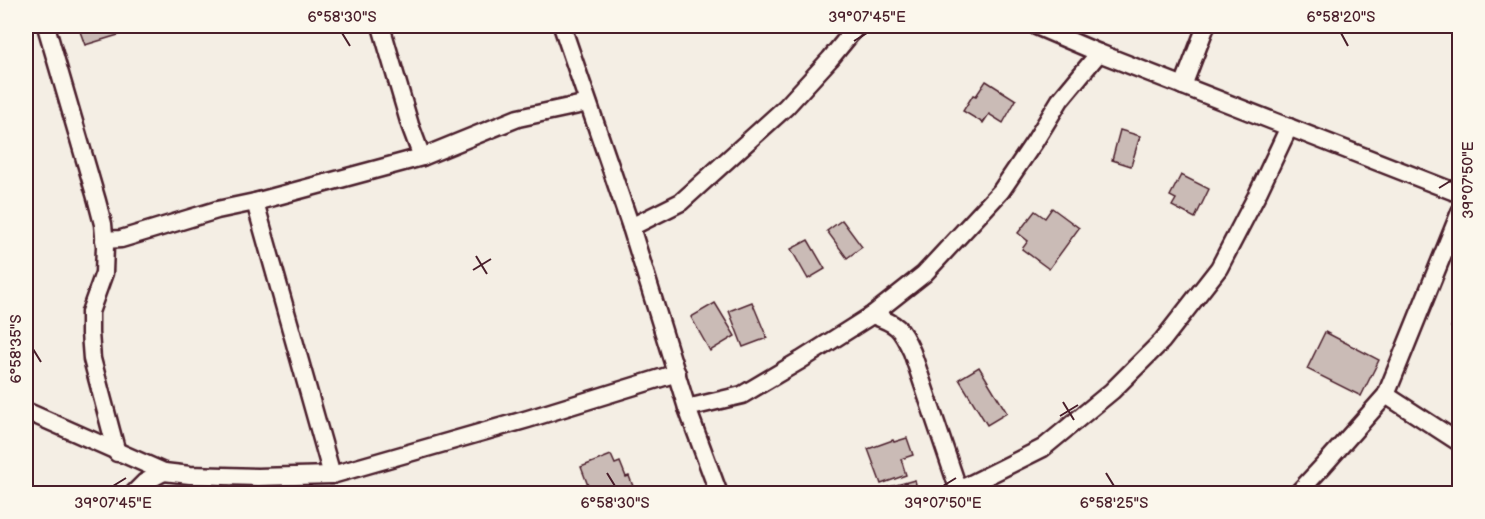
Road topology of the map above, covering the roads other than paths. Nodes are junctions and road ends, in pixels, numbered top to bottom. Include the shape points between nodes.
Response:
1 (46, 26) edge
2 (381, 26) edge
3 (562, 26) edge
4 (857, 26) edge
5 (1036, 26) edge
6 (1206, 26) edge
7 (1099, 53) junction
8 (1183, 86) junction
9 (588, 103) junction
10 (1289, 127) junction
11 (422, 157) junction
12 (1460, 194) edge
13 (255, 202) junction
14 (1460, 212) edge
15 (631, 227) junction
16 (104, 240) junction
17 (872, 315) junction
18 (677, 373) junction
19 (1386, 395) junction
20 (687, 408) junction
21 (26, 411) edge
22 (1460, 443) edge
23 (117, 453) junction
24 (164, 472) junction
25 (332, 475) junction
26 (959, 492) edge
27 (133, 494) edge
28 (719, 494) edge
29 (1297, 494) edge

1 - 16 street via 97,201
2 - 11 street
3 - 9 street
4 - 15 street via 786,107 681,202
5 - 7 street
6 - 8 street
7 - 8 street
7 - 17 street via 1060,100 1001,191 924,274
8 - 10 street
9 - 11 street via 518,118
9 - 15 street
10 - 12 street
10 - 26 street via 1219,268 1162,341 1113,391 1043,448
11 - 13 street
13 - 16 street
13 - 25 street
14 - 19 street
15 - 18 street
16 - 23 street via 104,273 90,312 90,333 92,359
17 - 20 street via 742,395
17 - 26 street via 903,332
18 - 20 street
18 - 25 street
19 - 22 street
19 - 29 street
20 - 28 street
21 - 23 street
23 - 24 street
24 - 25 street via 258,477
24 - 27 street

